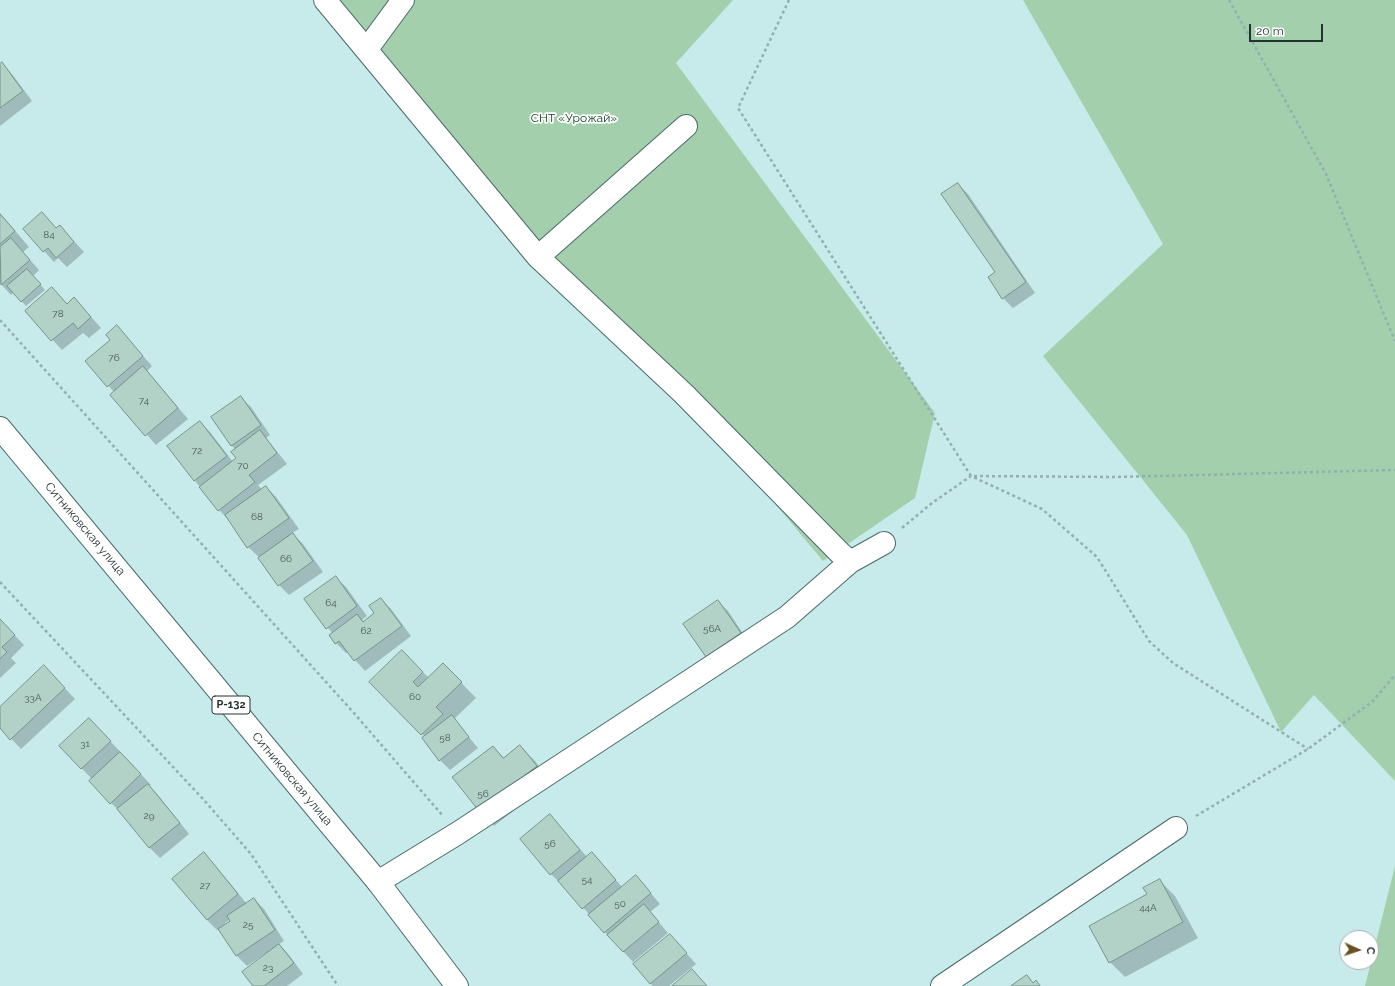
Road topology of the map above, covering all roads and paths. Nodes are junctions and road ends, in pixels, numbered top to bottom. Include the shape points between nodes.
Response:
1 (325, 0) edge
2 (403, 0) edge
3 (789, 0) edge
4 (1229, 0) edge
5 (367, 49) junction
6 (686, 126) dead end
7 (538, 257) junction
8 (0, 320) edge
9 (1395, 341) edge
10 (0, 428) edge
11 (1395, 470) edge
12 (971, 476) junction
13 (884, 543) joint
14 (850, 562) junction
15 (0, 582) edge
16 (1395, 675) edge
17 (1308, 749) junction
18 (1176, 828) joint
19 (458, 833) junction
20 (378, 882) junction
21 (338, 986) edge
22 (457, 986) edge
23 (942, 986) edge

1 - 5 main road
2 - 5 main road
3 - 12 path via 738,108
4 - 9 path via 1326,174
5 - 7 main road
6 - 7 main road
7 - 14 main road via 684,394
8 - 19 path via 353,712
10 - 20 main road, Ситниковская улица / Р-132
11 - 12 path via 1115,477
12 - 13 path
12 - 17 path via 1042,509 1097,557 1149,641 1173,663
13 - 14 main road
14 - 19 main road via 787,617
15 - 21 path via 203,799 251,854
16 - 17 path via 1372,702
17 - 18 path
18 - 23 main road
19 - 20 main road
20 - 22 main road, Ситниковская улица / Р-132

